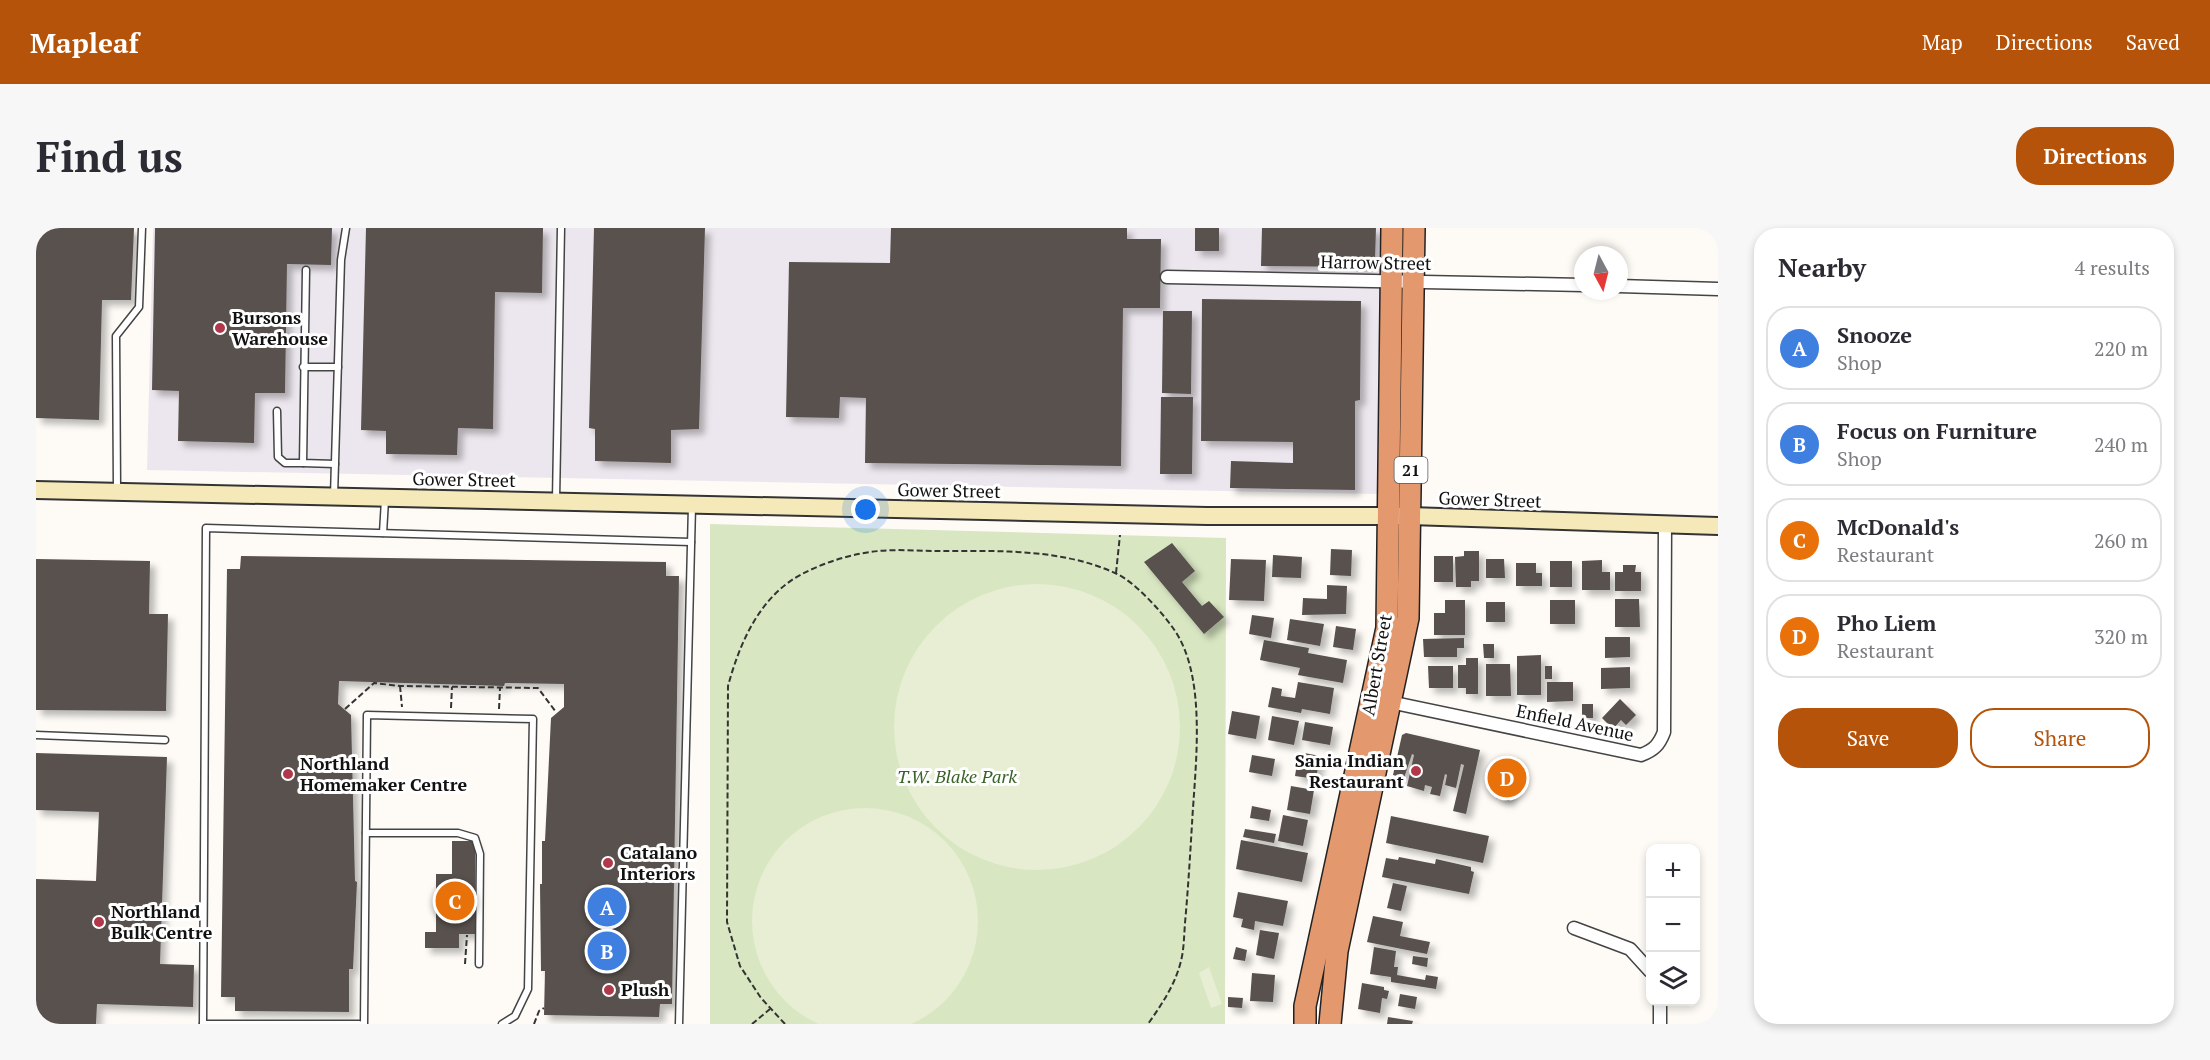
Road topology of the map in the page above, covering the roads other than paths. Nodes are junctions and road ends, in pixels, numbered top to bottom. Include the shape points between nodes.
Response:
1 (142, 228) edge
2 (346, 228) edge
3 (561, 228) edge
4 (1392, 232) edge
5 (1414, 232) edge
6 (306, 270) dead end
7 (1167, 277) dead end
8 (1391, 280) junction
9 (1412, 281) junction
10 (1574, 285) edge
11 (1628, 286) edge
12 (1718, 289) edge
13 (303, 367) junction
14 (338, 367) junction
15 (277, 411) dead end
16 (303, 463) junction
17 (335, 464) junction
18 (36, 490) edge
19 (117, 492) junction
20 (334, 496) junction
21 (385, 497) junction
22 (556, 501) junction
23 (692, 505) junction
24 (1387, 516) junction
25 (1410, 516) junction
26 (1665, 526) junction
27 (1718, 526) edge
28 (383, 533) junction
29 (691, 542) junction
30 (1381, 701) junction
31 (36, 735) edge
32 (165, 740) dead end
33 (366, 833) junction
34 (1574, 928) dead end
35 (1327, 948) junction
36 (479, 964) dead end
37 (1646, 967) edge
38 (1660, 1006) edge
39 (503, 1023) edge
40 (203, 1024) edge
41 (359, 1024) edge
42 (364, 1024) edge
43 (511, 1024) edge
44 (679, 1024) edge
45 (1305, 1024) edge
46 (1330, 1024) edge
47 (1660, 1024) edge

1 - 19 lane via 139,306 116,336
2 - 14 lane via 340,260
3 - 22 lane
4 - 5 highway
4 - 8 highway, Albert Street / 21
5 - 9 highway, Albert Street / 21
6 - 13 lane
7 - 8 street, Harrow Street
8 - 9 street, Harrow Street
8 - 24 highway, Albert Street / 21
9 - 10 street, Harrow Street
9 - 25 highway, Albert Street / 21
11 - 12 street
13 - 14 lane
13 - 16 lane
14 - 17 lane
15 - 16 lane via 278,458 285,463
16 - 17 lane
17 - 20 lane
18 - 19 street, Gower Street
19 - 20 street, Gower Street
20 - 21 street, Gower Street
21 - 22 street, Gower Street
21 - 28 lane
22 - 23 street, Gower Street
23 - 24 street, Gower Street
23 - 29 lane
24 - 25 street, Gower Street
24 - 30 highway, Albert Street / 21 via 1387,628
25 - 26 street, Gower Street
25 - 30 highway, Albert Street / 21 via 1408,618
26 - 27 street, Gower Street
26 - 30 street, Enfield Avenue via 1664,732 1652,752 1641,755
28 - 29 lane
28 - 40 lane via 206,528
29 - 44 lane
30 - 35 highway, Albert Street / 21
31 - 32 lane
33 - 36 lane via 458,833 475,838 480,854
33 - 39 lane via 367,715 533,719 528,989 515,1016
33 - 42 lane
34 - 37 street via 1630,949
35 - 45 highway, Albert Street / 21 via 1305,1006
35 - 46 highway, Albert Street / 21
38 - 47 street
39 - 43 lane
40 - 41 lane

